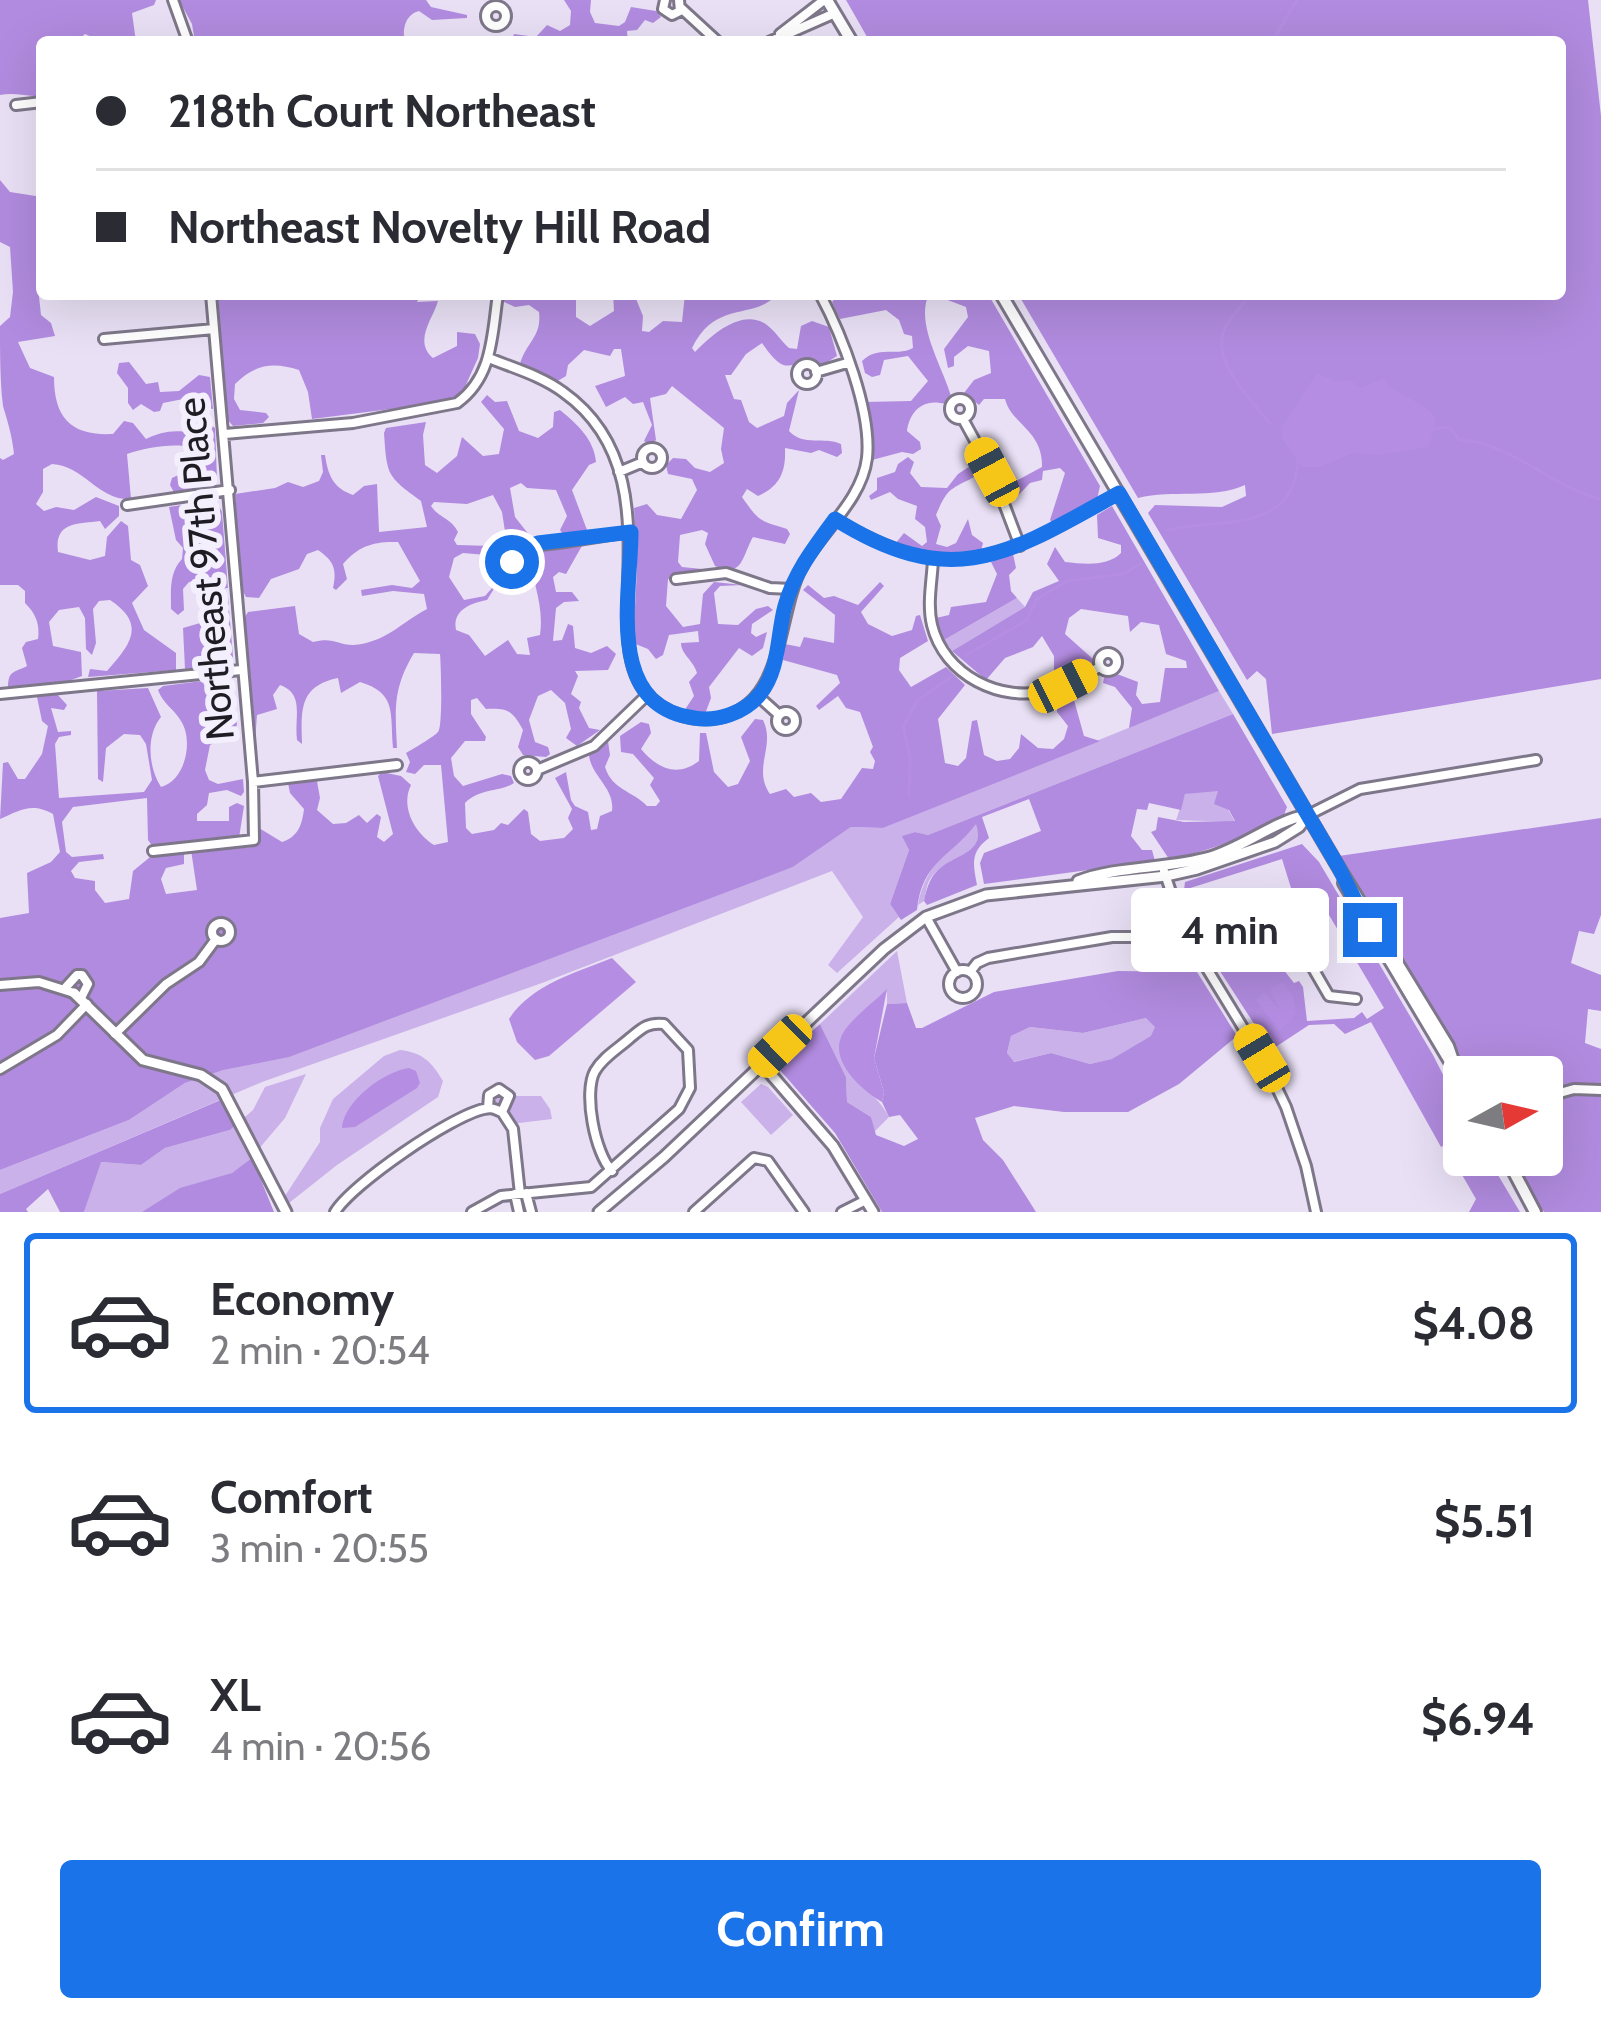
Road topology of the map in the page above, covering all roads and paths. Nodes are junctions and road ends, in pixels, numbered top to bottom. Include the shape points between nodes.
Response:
1 (173, 0) edge
2 (664, 0) edge
3 (826, 0) edge
4 (680, 4) edge
5 (835, 13) junction
6 (494, 26) dead end
7 (186, 36) edge
8 (495, 36) edge
9 (712, 36) edge
10 (777, 36) edge
11 (783, 36) edge
12 (848, 36) edge
13 (36, 103) edge
14 (16, 105) dead end
15 (212, 300) edge
16 (497, 300) edge
17 (822, 300) edge
18 (1004, 300) edge
19 (214, 329) junction
20 (104, 339) dead end
21 (489, 358) junction
22 (848, 362) junction
23 (816, 372) dead end
24 (963, 419) dead end
25 (225, 434) junction
26 (643, 462) dead end
27 (619, 472) junction
28 (230, 490) junction
29 (1119, 493) junction
30 (128, 506) dead end
31 (835, 519) junction
32 (631, 532) junction
33 (1020, 546) junction
34 (522, 549) dead end
35 (933, 560) junction
36 (676, 579) dead end
37 (791, 589) junction
38 (1100, 667) dead end
39 (241, 670) junction
40 (0, 694) edge
41 (647, 695) junction
42 (758, 696) junction
43 (778, 714) dead end
44 (1536, 760) dead end
45 (397, 765) dead end
46 (537, 770) dead end
47 (254, 782) junction
48 (1308, 815) junction
49 (153, 851) dead end
50 (1164, 872) junction
51 (926, 917) junction
52 (1184, 931) junction
53 (217, 939) dead end
54 (957, 972) junction
55 (970, 972) junction
56 (0, 985) edge
57 (77, 996) junction
58 (1356, 999) dead end
59 (115, 1034) junction
60 (1446, 1056) edge
61 (762, 1064) junction
62 (0, 1069) edge
63 (1601, 1090) edge
64 (1563, 1092) edge
65 (488, 1108) junction
66 (502, 1112) junction
67 (612, 1171) junction
68 (1517, 1176) edge
69 (520, 1194) junction
70 (866, 1200) junction
71 (335, 1210) edge
72 (286, 1212) edge
73 (472, 1212) edge
74 (519, 1212) edge
75 (531, 1212) edge
76 (599, 1212) edge
77 (694, 1212) edge
78 (804, 1212) edge
79 (842, 1212) edge
80 (873, 1212) edge
81 (1316, 1212) edge
82 (1539, 1212) edge

1 - 7 street
2 - 4 street via 667,14
3 - 5 main road
3 - 10 street
4 - 9 street
5 - 11 street
5 - 12 main road
6 - 8 street
13 - 14 street
15 - 19 street, Northeast 97th Place
16 - 21 street
17 - 22 street
18 - 29 main road
19 - 20 street
19 - 25 street, Northeast 97th Place
21 - 25 street via 471,393 443,408
21 - 27 street via 567,394 604,437
22 - 23 street
22 - 31 street via 867,458
24 - 33 street
25 - 28 street, Northeast 97th Place
26 - 27 street
27 - 32 street
28 - 30 street
28 - 39 street, Northeast 97th Place
29 - 33 street
29 - 48 main road
31 - 35 street via 872,542
31 - 37 street
32 - 34 street
32 - 41 street via 628,650
33 - 35 street
35 - 38 street via 932,629 966,675 994,690 1036,693
36 - 37 street via 726,574
37 - 42 street via 777,656
39 - 40 street
39 - 47 street, Northeast 97th Place
41 - 42 street via 678,715 703,719 728,716
41 - 46 street via 594,746
42 - 43 street
44 - 48 street via 1360,789
45 - 47 street
47 - 49 street, Northeast 97th Place via 254,840
48 - 50 street via 1275,842
48 - 60 main road
50 - 51 street via 984,896
50 - 52 street
51 - 54 street
51 - 61 street
52 - 55 street via 1012,953 980,960
52 - 58 street via 1274,906 1329,996
52 - 81 street via 1271,1074
53 - 59 street
54 - 55 street
54 - 55 street via 949,986 961,998 976,989
56 - 57 street via 39,982
57 - 59 street
57 - 62 street via 44,1045
59 - 72 street via 152,1064 213,1081 230,1098
61 - 70 street via 833,1146
61 - 76 street
63 - 64 street
65 - 66 street
65 - 66 street via 499,1089 509,1096
65 - 71 street via 401,1154
66 - 69 street via 513,1129
67 - 67 street via 688,1096 688,1050 658,1022 592,1077 597,1146
67 - 69 street via 584,1190
68 - 82 main road
69 - 73 street
69 - 74 street
69 - 75 street
70 - 79 street
70 - 80 street
77 - 78 street via 754,1158 768,1161

